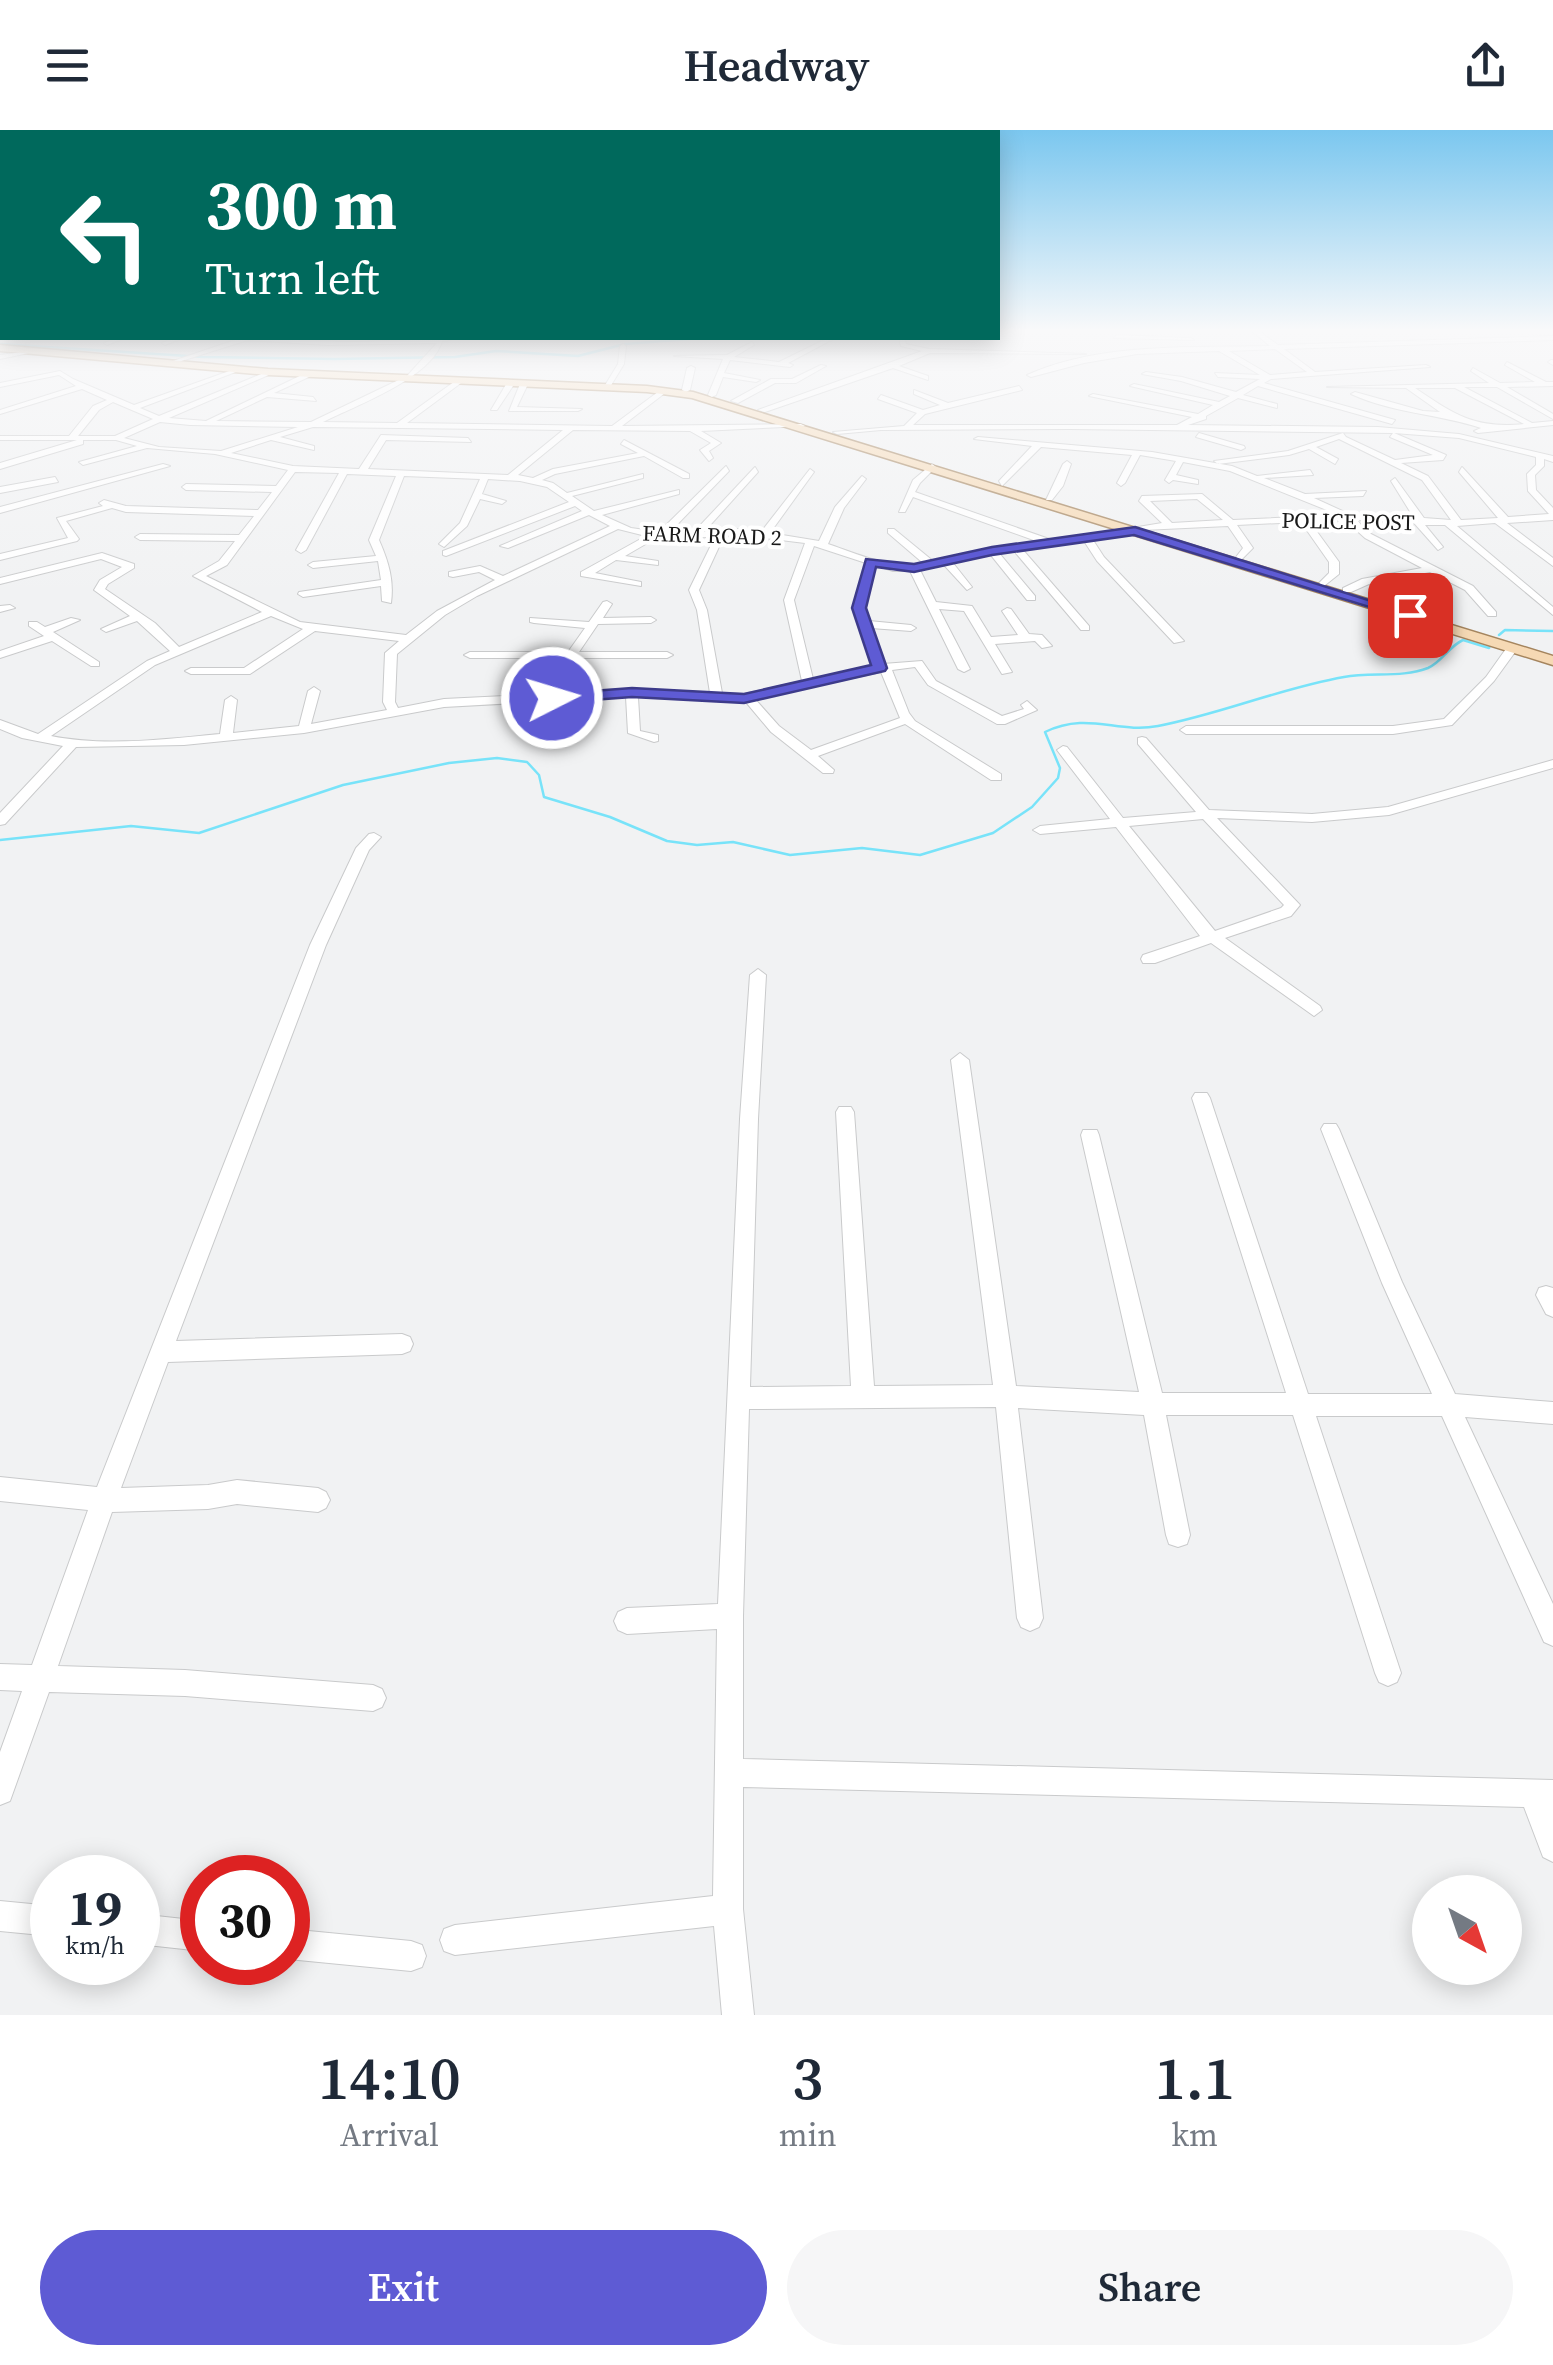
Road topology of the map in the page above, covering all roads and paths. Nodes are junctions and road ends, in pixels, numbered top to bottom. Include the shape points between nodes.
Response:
1 (86, 420) edge
2 (155, 420) edge
3 (174, 420) edge
4 (213, 420) edge
5 (267, 420) edge
6 (322, 420) edge
7 (406, 420) edge
8 (624, 420) edge
9 (781, 420) edge
10 (796, 420) edge
11 (846, 420) edge
12 (914, 420) edge
13 (1096, 420) edge
14 (1194, 420) edge
15 (1213, 420) edge
16 (1385, 420) edge
17 (1399, 420) edge
18 (1466, 420) edge
19 (1522, 420) edge
20 (1553, 420) edge
21 (1392, 422) junction
22 (1528, 423) junction
23 (204, 424) junction
24 (257, 425) junction
25 (312, 425) junction
26 (398, 426) junction
27 (801, 426) junction
28 (1092, 427) junction
29 (570, 428) junction
30 (614, 428) junction
31 (878, 428) junction
32 (906, 428) junction
33 (1490, 428) junction
34 (1378, 429) junction
35 (692, 430) junction
36 (1251, 430) junction
37 (1366, 430) junction
38 (836, 432) junction
39 (1182, 432) junction
40 (1342, 434) junction
41 (72, 436) junction
42 (1459, 436) junction
43 (95, 437) junction
44 (0, 438) edge
45 (116, 438) junction
46 (274, 438) junction
47 (226, 440) dead end
48 (468, 440) dead end
49 (624, 442) dead end
50 (254, 444) junction
51 (1038, 445) junction
52 (15, 446) dead end
53 (146, 446) junction
54 (1164, 446) dead end
55 (311, 448) dead end
56 (1242, 448) dead end
57 (1310, 448) junction
58 (1137, 452) junction
59 (222, 453) junction
60 (644, 454) junction
61 (1152, 454) junction
62 (1553, 455) edge
63 (36, 456) junction
64 (710, 458) dead end
65 (1181, 458) junction
66 (1336, 460) dead end
67 (314, 461) dead end
68 (1396, 461) junction
69 (1540, 461) junction
70 (83, 462) dead end
71 (1201, 462) junction
72 (514, 464) dead end
73 (1067, 464) dead end
74 (0, 466) edge
75 (122, 466) dead end
76 (166, 466) dead end
77 (932, 466) junction
78 (54, 468) dead end
79 (296, 469) junction
80 (726, 469) dead end
81 (755, 470) dead end
82 (1462, 470) dead end
83 (1553, 470) edge
84 (406, 471) junction
85 (344, 472) junction
86 (810, 472) dead end
87 (361, 473) junction
88 (1310, 473) dead end
89 (136, 475) junction
90 (486, 475) junction
91 (640, 476) dead end
92 (686, 476) dead end
93 (1250, 476) junction
94 (508, 477) junction
95 (55, 480) dead end
96 (536, 480) junction
97 (862, 480) dead end
98 (1394, 481) dead end
99 (1121, 482) dead end
100 (1195, 482) dead end
101 (1002, 483) junction
102 (186, 487) dead end
103 (1242, 487) dead end
104 (278, 489) junction
105 (0, 490) edge
106 (704, 491) junction
107 (676, 492) dead end
108 (913, 494) junction
109 (1363, 494) dead end
110 (476, 495) junction
111 (564, 496) junction
112 (733, 496) junction
113 (1302, 496) junction
114 (48, 497) junction
115 (1049, 498) junction
116 (502, 501) dead end
117 (574, 503) junction
118 (0, 510) edge
119 (902, 510) dead end
120 (42, 512) dead end
121 (259, 512) junction
122 (591, 513) junction
123 (1553, 515) edge
124 (1348, 517) junction
125 (1302, 518) junction
126 (1229, 521) junction
127 (1502, 521) junction
128 (1420, 522) junction
129 (1453, 523) junction
130 (1169, 525) junction
131 (615, 527) junction
132 (1139, 529) junction
133 (891, 531) dead end
134 (720, 533) junction
135 (764, 534) junction
136 (656, 536) junction
137 (696, 536) junction
138 (140, 537) dead end
139 (241, 538) junction
140 (1088, 539) junction
141 (817, 543) junction
142 (1053, 543) junction
143 (505, 546) dead end
144 (1016, 547) junction
145 (1438, 547) dead end
146 (300, 550) dead end
147 (992, 551) junction
148 (0, 557) edge
149 (614, 557) junction
150 (1241, 557) junction
151 (381, 558) junction
152 (946, 561) junction
153 (871, 562) junction
154 (654, 563) dead end
155 (1553, 563) edge
156 (930, 564) junction
157 (313, 566) dead end
158 (914, 568) junction
159 (1432, 569) junction
160 (453, 574) dead end
161 (502, 579) junction
162 (0, 581) edge
163 (388, 582) junction
164 (1324, 583) junction
165 (637, 584) dead end
166 (967, 587) dead end
167 (1347, 590) junction
168 (303, 594) dead end
169 (1031, 598) dead end
170 (387, 601) dead end
171 (606, 604) dead end
172 (933, 606) junction
173 (1007, 610) dead end
174 (1553, 612) edge
175 (269, 613) junction
176 (1492, 614) dead end
177 (139, 616) junction
178 (76, 620) dead end
179 (534, 620) dead end
180 (650, 620) dead end
181 (594, 623) junction
182 (33, 624) dead end
183 (864, 624) junction
184 (312, 628) junction
185 (911, 628) dead end
186 (1085, 628) dead end
187 (106, 629) dead end
188 (50, 633) junction
189 (1024, 637) junction
190 (410, 639) junction
191 (986, 641) junction
192 (1178, 641) dead end
193 (1046, 646) dead end
194 (1512, 648) junction
195 (178, 652) junction
196 (667, 654) dead end
197 (0, 655) edge
198 (470, 655) dead end
199 (571, 656) junction
200 (1553, 657) edge
201 (95, 664) dead end
202 (882, 668) junction
203 (964, 669) dead end
204 (191, 671) dead end
205 (1006, 672) dead end
206 (808, 684) junction
207 (314, 691) dead end
208 (632, 693) junction
209 (552, 698) junction
210 (717, 698) junction
211 (748, 698) junction
212 (231, 700) dead end
213 (1027, 706) dead end
214 (393, 710) junction
215 (862, 719) dead end
216 (908, 720) junction
217 (0, 724) edge
218 (304, 729) junction
219 (877, 730) junction
220 (1186, 730) dead end
221 (226, 736) junction
222 (40, 738) junction
223 (654, 738) dead end
224 (1142, 741) dead end
225 (73, 743) junction
226 (1063, 750) dead end
227 (810, 754) junction
228 (1553, 764) edge
229 (828, 770) dead end
230 (996, 777) dead end
231 (1206, 814) junction
232 (0, 821) edge
233 (1117, 822) junction
234 (1040, 830) dead end
235 (374, 837) dead end
236 (1212, 937) junction
237 (1149, 959) dead end
238 (758, 975) dead end
239 (1314, 1010) dead end
240 (960, 1060) dead end
241 (1201, 1098) dead end
242 (845, 1112) dead end
243 (1330, 1129) dead end
244 (1090, 1135) dead end
245 (402, 1344) dead end
246 (163, 1352) junction
247 (862, 1395) junction
248 (1006, 1396) junction
249 (737, 1398) junction
250 (1152, 1404) junction
251 (1302, 1404) junction
252 (1450, 1405) junction
253 (1553, 1413) edge
254 (0, 1489) edge
255 (104, 1500) junction
256 (318, 1500) dead end
257 (1178, 1535) dead end
258 (730, 1616) junction
259 (1030, 1618) dead end
260 (627, 1621) dead end
261 (1553, 1632) edge
262 (1388, 1672) dead end
263 (0, 1676) edge
264 (38, 1678) junction
265 (373, 1698) dead end
266 (728, 1773) junction
267 (0, 1791) edge
268 (1543, 1794) edge
269 (1553, 1848) edge
270 (728, 1909) junction
271 (0, 1916) edge
272 (30, 1919) edge
273 (455, 1940) dead end
274 (310, 1946) edge
275 (411, 1956) dead end
276 (738, 2015) edge

1 - 41 street
2 - 45 street
3 - 23 street
4 - 23 street
5 - 24 street
6 - 25 street
7 - 26 street
8 - 30 street
9 - 27 main road
10 - 38 main road
11 - 31 street
12 - 32 street
13 - 28 street
14 - 39 street
15 - 36 street
16 - 21 street
17 - 21 street
18 - 33 street
19 - 22 street
20 - 22 street
21 - 37 street
22 - 33 street
23 - 24 street
24 - 25 street
25 - 26 street
25 - 46 street
26 - 29 street
27 - 35 street
27 - 77 main road
28 - 32 street
28 - 39 street
29 - 30 street
29 - 94 street
30 - 35 street
31 - 32 street
31 - 38 street
31 - 51 street via 927,439
33 - 42 street
33 - 62 street
34 - 37 street
34 - 42 street
34 - 68 street via 1443,457
35 - 64 street via 716,443 704,450
36 - 39 street
36 - 40 street
37 - 40 street
38 - 101 main road
39 - 56 street
40 - 57 street
40 - 68 street
41 - 43 street, FARM ROAD 2
41 - 44 street, FARM ROAD 2
42 - 69 street
43 - 45 street, FARM ROAD 2
43 - 63 street
45 - 53 street, FARM ROAD 2
46 - 50 street
46 - 55 street
47 - 50 street
48 - 87 street via 384,437
49 - 60 street
50 - 59 street
51 - 58 street
51 - 101 street
52 - 63 street
53 - 59 street, FARM ROAD 2
53 - 70 street
54 - 61 street
57 - 66 street
57 - 71 street
58 - 61 street
58 - 99 street
59 - 79 street, FARM ROAD 2
60 - 92 street
60 - 96 street
61 - 65 street
62 - 69 street
63 - 74 street
63 - 78 street
65 - 71 street
65 - 100 street via 1170,479
67 - 79 street
68 - 129 street via 1425,478
69 - 83 street
69 - 123 street via 1531,474 1532,491
71 - 93 street
72 - 94 street
73 - 115 street
75 - 89 street
76 - 89 street
77 - 108 street
77 - 132 main road
79 - 85 street, FARM ROAD 2
79 - 104 street
80 - 106 street
81 - 112 street
82 - 127 street
84 - 87 street, FARM ROAD 2
84 - 90 street, FARM ROAD 2
84 - 151 street via 374,540
85 - 87 street, FARM ROAD 2
85 - 146 street
86 - 135 street
88 - 93 street
89 - 114 street
90 - 94 street, FARM ROAD 2
90 - 110 street
91 - 111 street
93 - 103 street
93 - 113 street
94 - 96 street, FARM ROAD 2
95 - 105 street
96 - 111 street, FARM ROAD 2
97 - 141 street
98 - 128 street
101 - 115 main road
102 - 104 street
104 - 121 street
106 - 112 street
106 - 136 street
107 - 122 street
108 - 119 street
108 - 142 street
109 - 113 street
110 - 116 street
110 - 117 street via 445,548
111 - 117 street, FARM ROAD 2
112 - 137 street
113 - 124 street
114 - 118 street
114 - 120 street via 56,506
115 - 132 main road
117 - 122 street, FARM ROAD 2
121 - 139 street
121 - 148 street via 106,505 60,520 74,539
122 - 131 street, FARM ROAD 2
122 - 143 street
123 - 127 street, POLICE POST
124 - 125 street, POLICE POST
124 - 128 street, POLICE POST
124 - 159 street via 1359,531
125 - 126 street, POLICE POST
125 - 164 street via 1334,562 1334,574
126 - 130 street, POLICE POST
126 - 130 street via 1199,496 1142,500
126 - 150 street via 1248,548
127 - 129 street, POLICE POST
127 - 155 street
128 - 129 street, POLICE POST
128 - 145 street
129 - 174 street
130 - 132 street, POLICE POST
131 - 136 street, FARM ROAD 2
131 - 161 street
132 - 140 street, FARM ROAD 2
132 - 150 main road
132 - 194 main road
133 - 156 street
134 - 135 street, FARM ROAD 2
134 - 137 street, FARM ROAD 2
134 - 210 street via 694,590
135 - 141 street, FARM ROAD 2
136 - 137 street, FARM ROAD 2
136 - 149 street
138 - 139 street
139 - 175 street via 224,563 198,576
140 - 142 street, FARM ROAD 2
140 - 192 street
141 - 153 street, FARM ROAD 2
141 - 206 street via 789,600
142 - 144 street, FARM ROAD 2
144 - 147 street, FARM ROAD 2
144 - 186 street
147 - 152 street, FARM ROAD 2
147 - 169 street
149 - 154 street
149 - 165 street via 585,574
150 - 164 main road
151 - 157 street
151 - 163 street
152 - 156 street, FARM ROAD 2
152 - 166 street
153 - 158 street, FARM ROAD 2
153 - 183 street via 860,595
156 - 158 street, FARM ROAD 2
158 - 172 street
159 - 167 street
159 - 176 street via 1469,588
160 - 161 street via 474,568
161 - 190 street
162 - 177 street via 106,556 130,566 99,590
163 - 168 street
163 - 170 street
164 - 167 main road
167 - 200 main road
171 - 181 street
172 - 191 street via 967,608
172 - 203 street
173 - 189 street
175 - 184 street
175 - 195 street
177 - 187 street
177 - 195 street
178 - 188 street
179 - 181 street
180 - 181 street
181 - 199 street
182 - 188 street
183 - 185 street
183 - 202 street
184 - 190 street
184 - 204 street via 246,672
188 - 197 street
188 - 201 street
189 - 191 street
189 - 193 street via 1038,637
190 - 214 street via 391,653
191 - 205 street
194 - 200 main road
194 - 220 street via 1448,722 1393,730
195 - 222 street via 128,676
196 - 199 street
198 - 199 street
199 - 209 street
202 - 206 street
202 - 213 street via 918,663 932,684 1001,721 1031,710
202 - 216 street
206 - 211 street
207 - 218 street
208 - 209 street
208 - 210 street
208 - 223 street via 634,733
209 - 214 street
210 - 211 street
211 - 227 street
212 - 221 street
214 - 218 street
215 - 219 street
216 - 219 street
216 - 230 street
217 - 222 street
218 - 221 street
219 - 227 street
221 - 225 street
222 - 225 street
224 - 231 street
225 - 232 street
226 - 233 street
227 - 229 street
228 - 231 street via 1389,811 1312,818
231 - 233 street
231 - 236 street via 1292,905
233 - 234 street
233 - 236 street
235 - 246 street via 318,946
236 - 237 street
236 - 239 street
238 - 249 street
240 - 248 street
241 - 251 street
242 - 247 street
243 - 252 street
244 - 250 street
245 - 246 street
246 - 255 street
247 - 248 street
247 - 249 street
248 - 250 street
248 - 259 street
249 - 258 street
250 - 251 street
250 - 257 street
251 - 252 street
251 - 262 street
252 - 253 street
252 - 261 street
254 - 255 street
255 - 256 street via 237,1492
255 - 264 street
258 - 260 street
258 - 266 street
263 - 264 street
264 - 265 street
264 - 267 street
266 - 268 street
266 - 270 street
268 - 269 street
270 - 273 street
270 - 276 street
271 - 272 street
274 - 275 street

